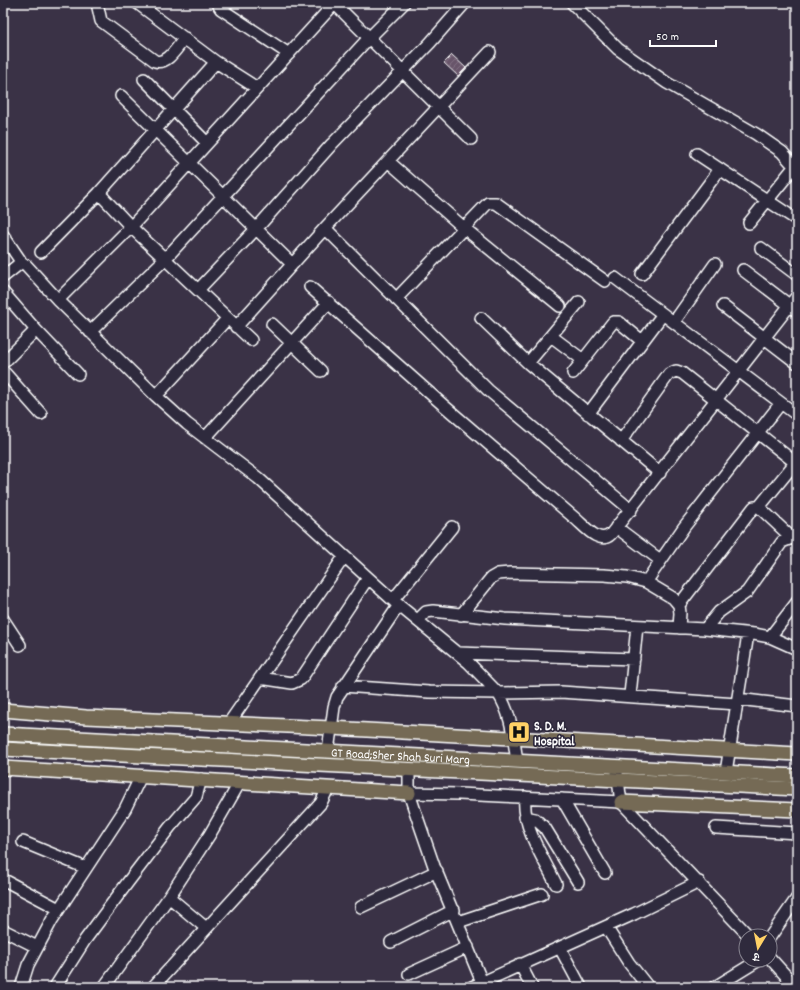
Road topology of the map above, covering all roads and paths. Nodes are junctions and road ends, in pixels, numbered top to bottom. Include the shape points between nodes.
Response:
1 (97, 3) edge
2 (137, 3) edge
3 (219, 3) edge
4 (335, 3) edge
5 (404, 3) edge
6 (465, 3) edge
7 (572, 3) edge
8 (370, 37) junction
9 (185, 38) junction
10 (490, 52) dead end
11 (289, 54) junction
12 (216, 62) junction
13 (402, 70) junction
14 (144, 80) dead end
15 (257, 88) junction
16 (121, 96) dead end
17 (439, 107) junction
18 (173, 110) junction
19 (155, 130) junction
20 (471, 139) dead end
21 (207, 143) junction
22 (697, 154) dead end
23 (388, 161) junction
24 (188, 163) junction
25 (796, 168) edge
26 (720, 169) junction
27 (100, 193) junction
28 (223, 196) junction
29 (767, 200) junction
30 (797, 220) edge
31 (749, 223) dead end
32 (131, 227) junction
33 (325, 228) junction
34 (464, 228) junction
35 (256, 230) junction
36 (3, 235) edge
37 (761, 248) dead end
38 (41, 252) dead end
39 (165, 259) junction
40 (26, 264) dead end
41 (292, 264) junction
42 (715, 264) dead end
43 (743, 270) dead end
44 (642, 274) dead end
45 (797, 274) edge
46 (3, 277) edge
47 (310, 287) dead end
48 (198, 290) junction
49 (3, 292) edge
50 (797, 296) edge
51 (396, 299) junction
52 (58, 300) junction
53 (329, 302) junction
54 (579, 302) dead end
55 (560, 306) dead end
56 (723, 306) dead end
57 (793, 308) edge
58 (663, 314) junction
59 (226, 318) junction
60 (481, 318) dead end
61 (674, 322) junction
62 (272, 324) dead end
63 (236, 327) junction
64 (36, 330) junction
65 (90, 332) junction
66 (551, 336) junction
67 (764, 336) junction
68 (251, 340) dead end
69 (642, 341) junction
70 (291, 344) junction
71 (583, 360) junction
72 (3, 363) edge
73 (797, 363) edge
74 (528, 364) junction
75 (738, 370) junction
76 (3, 371) edge
77 (322, 371) dead end
78 (573, 373) dead end
79 (78, 374) dead end
80 (156, 396) junction
81 (717, 399) junction
82 (781, 403) junction
83 (41, 414) dead end
84 (588, 414) junction
85 (797, 415) edge
86 (758, 432) junction
87 (205, 438) junction
88 (621, 441) junction
89 (796, 464) edge
90 (660, 473) junction
91 (759, 507) junction
92 (631, 510) junction
93 (452, 527) dead end
94 (616, 527) junction
95 (794, 539) edge
96 (344, 557) junction
97 (660, 560) junction
98 (368, 578) junction
99 (646, 582) junction
100 (396, 602) junction
101 (797, 602) edge
102 (679, 605) junction
103 (461, 615) junction
104 (3, 619) edge
105 (418, 620) junction
106 (637, 626) junction
107 (679, 628) junction
108 (705, 629) junction
109 (748, 634) junction
110 (770, 637) junction
111 (20, 645) dead end
112 (797, 649) edge
113 (459, 654) junction
114 (634, 659) junction
115 (260, 678) junction
116 (343, 686) junction
117 (498, 693) junction
118 (630, 695) junction
119 (737, 701) junction
120 (797, 706) edge
121 (3, 710) edge
122 (229, 723) junction
123 (331, 728) junction
124 (3, 734) edge
125 (514, 739) junction
126 (3, 748) edge
127 (328, 751) junction
128 (730, 751) junction
129 (797, 754) edge
130 (517, 761) junction
131 (3, 768) edge
132 (409, 769) junction
133 (726, 772) junction
134 (617, 773) junction
135 (140, 776) junction
136 (797, 776) edge
137 (201, 779) junction
138 (240, 782) junction
139 (328, 788) junction
140 (797, 789) edge
141 (409, 793) junction
142 (524, 798) junction
143 (562, 799) junction
144 (621, 802) junction
145 (797, 810) edge
146 (525, 817) junction
147 (716, 828) dead end
148 (797, 833) edge
149 (23, 842) dead end
150 (86, 868) junction
151 (436, 871) junction
152 (605, 873) dead end
153 (6, 880) dead end
154 (578, 882) dead end
155 (699, 882) junction
156 (556, 884) dead end
157 (542, 894) dead end
158 (169, 897) junction
159 (797, 898) edge
160 (361, 907) dead end
161 (58, 909) junction
162 (454, 910) junction
163 (458, 922) junction
164 (606, 927) junction
165 (206, 928) junction
166 (742, 928) edge
167 (776, 928) edge
168 (3, 930) edge
169 (391, 942) dead end
170 (37, 947) junction
171 (468, 947) junction
172 (560, 948) junction
173 (520, 964) junction
174 (778, 967) edge
175 (746, 968) edge
176 (797, 971) edge
177 (409, 974) dead end
178 (793, 984) edge
179 (480, 986) edge
180 (21, 987) edge
181 (54, 987) edge
182 (104, 987) edge
183 (153, 987) edge
184 (532, 987) edge
185 (580, 987) edge
186 (648, 987) edge
187 (715, 987) edge

1 - 9 street via 101,21 155,61 166,61
2 - 9 street
3 - 11 street via 221,9
4 - 8 street
4 - 11 street
5 - 8 street
6 - 13 street
7 - 25 street via 603,36 631,58 697,101 756,134 782,152
8 - 13 street
8 - 28 street
9 - 12 street
10 - 17 street
11 - 15 street
12 - 15 street
12 - 18 street
13 - 17 street
13 - 35 street
14 - 18 street
15 - 21 street
16 - 19 street
17 - 20 street
17 - 23 street
18 - 19 street
18 - 21 street
19 - 24 street
19 - 27 street
21 - 24 street
22 - 26 street
23 - 33 street
23 - 34 street
24 - 28 street
24 - 32 street
25 - 29 street
26 - 29 street
26 - 44 street
27 - 32 street
27 - 38 street
28 - 35 street
28 - 39 street
29 - 30 street
29 - 31 street
32 - 39 street
32 - 52 street
33 - 41 street
33 - 51 street
34 - 51 street
34 - 55 street
34 - 58 street via 488,203 496,203
35 - 41 street
35 - 48 street
36 - 46 street via 20,260 18,266
37 - 45 street
39 - 48 street
39 - 65 street
40 - 52 street
41 - 63 street
42 - 61 street
43 - 57 street
47 - 53 street
48 - 59 street
49 - 64 street
50 - 57 street
51 - 92 street via 488,390
52 - 65 street
53 - 70 street
53 - 94 street via 448,409 595,535 606,538
54 - 66 street
56 - 67 street
57 - 67 street
58 - 61 street
58 - 69 street
59 - 63 street
59 - 80 street
60 - 74 street
61 - 75 street
62 - 70 street
63 - 68 street
64 - 72 street
64 - 79 street
65 - 80 street
66 - 71 street
66 - 74 street
67 - 73 street
67 - 75 street
69 - 71 street via 618,322 613,322
69 - 84 street
70 - 77 street
70 - 87 street
71 - 78 street
74 - 84 street
75 - 81 street
75 - 82 street
76 - 83 street
80 - 87 street
81 - 86 street
81 - 88 street via 682,373 673,371
81 - 90 street
82 - 85 street
82 - 86 street
84 - 88 street
86 - 89 street
86 - 97 street
87 - 96 street via 258,478
88 - 90 street
89 - 91 street
90 - 92 street
91 - 95 street
91 - 102 street via 754,507 747,515
92 - 94 street
93 - 100 street
94 - 97 street
95 - 108 street via 782,542 747,592 719,612
96 - 98 street
96 - 115 street
97 - 99 street
98 - 100 street
98 - 115 street via 301,680 292,683
99 - 102 street via 673,598
99 - 103 street via 604,575 498,574 487,583
100 - 105 street
100 - 116 street
101 - 110 street
102 - 107 street
103 - 105 street via 428,611
103 - 106 street
104 - 111 street
105 - 113 street
106 - 107 street
106 - 114 street
107 - 108 street
108 - 109 street
109 - 110 street
109 - 119 street
110 - 112 street
113 - 114 street
113 - 117 street
114 - 118 street
115 - 122 street
116 - 117 street via 429,692
116 - 123 street via 334,707
117 - 118 street
117 - 125 street via 511,717
118 - 119 street
119 - 120 street
119 - 128 street
121 - 122 main road via 86,717
122 - 123 main road
123 - 125 main road
123 - 127 street
124 - 127 main road, GT Road;Sher Shah Suri Marg
125 - 128 main road
125 - 130 street
126 - 132 main road, GT Road;Sher Shah Suri Marg
127 - 130 main road, GT Road;Sher Shah Suri Marg
128 - 129 main road
128 - 133 street
130 - 134 main road, GT Road;Sher Shah Suri Marg
131 - 135 main road
132 - 134 main road, GT Road;Sher Shah Suri Marg
132 - 141 street
133 - 134 main road, GT Road;Sher Shah Suri Marg
133 - 136 main road, GT Road;Sher Shah Suri Marg
134 - 140 main road, GT Road;Sher Shah Suri Marg
134 - 144 street
135 - 137 main road
135 - 150 street via 125,809
137 - 138 main road
137 - 181 street via 196,797 128,882
138 - 139 main road
138 - 158 street
139 - 141 main road
139 - 165 street via 321,803
141 - 142 street
141 - 151 street
142 - 143 street
142 - 146 street
143 - 144 street
143 - 152 street
144 - 145 main road
144 - 155 street
146 - 154 street via 535,819 545,828
146 - 156 street
147 - 148 street
149 - 150 street
150 - 161 street
151 - 160 street
151 - 162 street
153 - 161 street
155 - 164 street
155 - 166 street
157 - 163 street
158 - 165 street
158 - 182 street
159 - 167 street
161 - 170 street
162 - 163 street
162 - 169 street
163 - 171 street
164 - 172 street
164 - 186 street
165 - 183 street
168 - 170 street
170 - 180 street via 24,974
171 - 177 street
171 - 179 street
172 - 173 street
172 - 185 street
173 - 179 street
173 - 184 street
174 - 178 street
175 - 187 street
176 - 178 street

